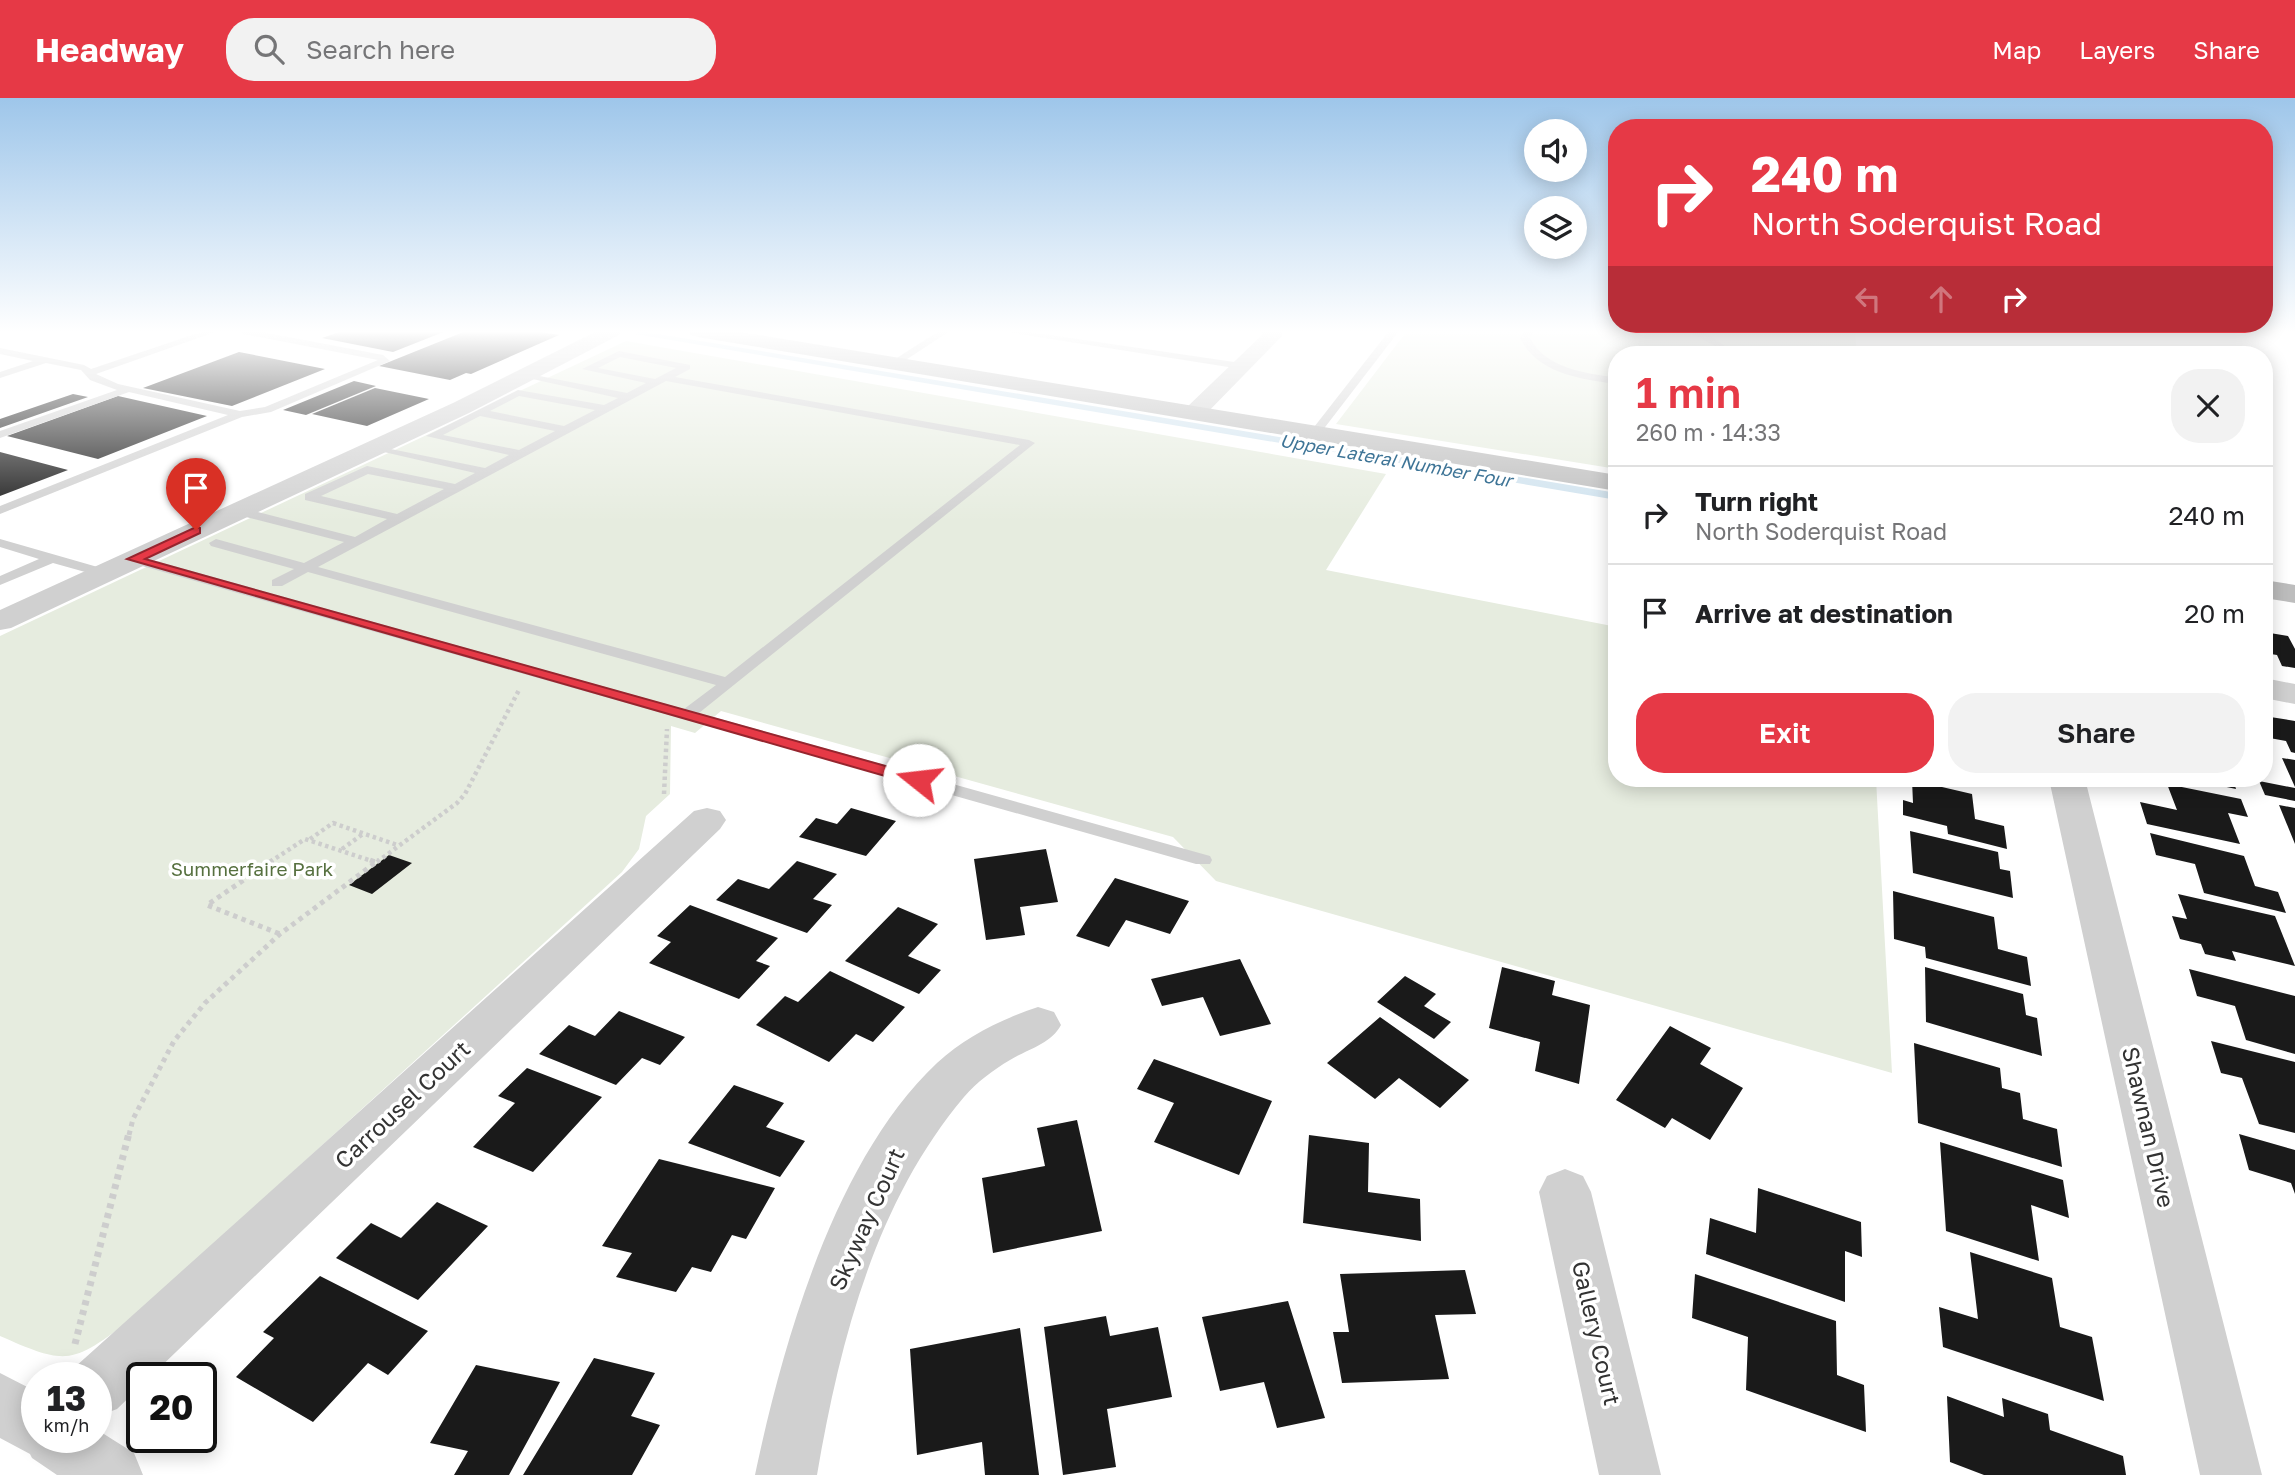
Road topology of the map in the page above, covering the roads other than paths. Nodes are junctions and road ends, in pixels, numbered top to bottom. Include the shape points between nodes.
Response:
1 (111, 395) edge
2 (156, 395) edge
3 (302, 395) edge
4 (484, 395) edge
5 (513, 395) edge
6 (530, 395) edge
7 (619, 395) edge
8 (631, 395) edge
9 (749, 395) edge
10 (1088, 395) edge
11 (1212, 395) edge
12 (1344, 395) edge
13 (628, 397) junction
14 (605, 409) junction
15 (480, 412) junction
16 (1194, 413) junction
17 (240, 414) junction
18 (565, 430) junction
19 (1315, 433) junction
20 (0, 435) edge
21 (375, 447) junction
22 (520, 454) junction
23 (486, 472) junction
24 (1608, 482) edge
25 (456, 488) junction
26 (0, 510) edge
27 (238, 511) junction
28 (398, 518) junction
29 (356, 541) junction
30 (0, 543) edge
31 (216, 543) dead end
32 (52, 558) junction
33 (133, 559) junction
34 (306, 567) junction
35 (103, 573) junction
36 (0, 581) edge
37 (277, 583) dead end
38 (2273, 590) edge
39 (2295, 594) edge
40 (0, 621) edge
41 (727, 683) junction
42 (2273, 690) edge
43 (2295, 694) edge
44 (687, 715) junction
45 (2069, 787) edge
46 (707, 820) dead end
47 (1203, 860) dead end
48 (1038, 1025) dead end
49 (1565, 1192) dead end
50 (112, 1373) edge
51 (0, 1403) edge
52 (21, 1417) edge
53 (78, 1453) edge
54 (112, 1475) edge
55 (786, 1475) edge
56 (1630, 1475) edge
57 (2231, 1475) edge

1 - 20 lane
2 - 17 lane
3 - 17 lane via 267,410
4 - 21 street
5 - 15 lane
6 - 14 lane
7 - 13 lane
8 - 13 lane
9 - 41 lane via 1029,443
10 - 16 street
11 - 16 street
12 - 19 lane
13 - 14 lane
14 - 18 lane
15 - 18 lane
15 - 22 lane via 432,436
16 - 19 street
17 - 26 lane
18 - 22 lane
19 - 24 street
21 - 23 lane
21 - 27 street
22 - 23 lane
23 - 25 lane
25 - 28 lane
25 - 28 lane via 367,470 309,497
27 - 29 lane
27 - 33 street
28 - 29 lane
29 - 34 lane
30 - 32 lane
31 - 34 lane
32 - 35 lane
32 - 36 lane
33 - 35 street
33 - 44 lane
34 - 37 lane
34 - 41 lane
35 - 40 street
38 - 39 street
41 - 44 lane
42 - 43 street
44 - 47 lane
45 - 57 street, Shawnan Drive
46 - 50 street, Carrousel Court
48 - 55 street, Skyway Court via 974,1059 936,1094 902,1138 863,1216 838,1280
49 - 56 street, Gallery Court
51 - 52 street
53 - 54 street

